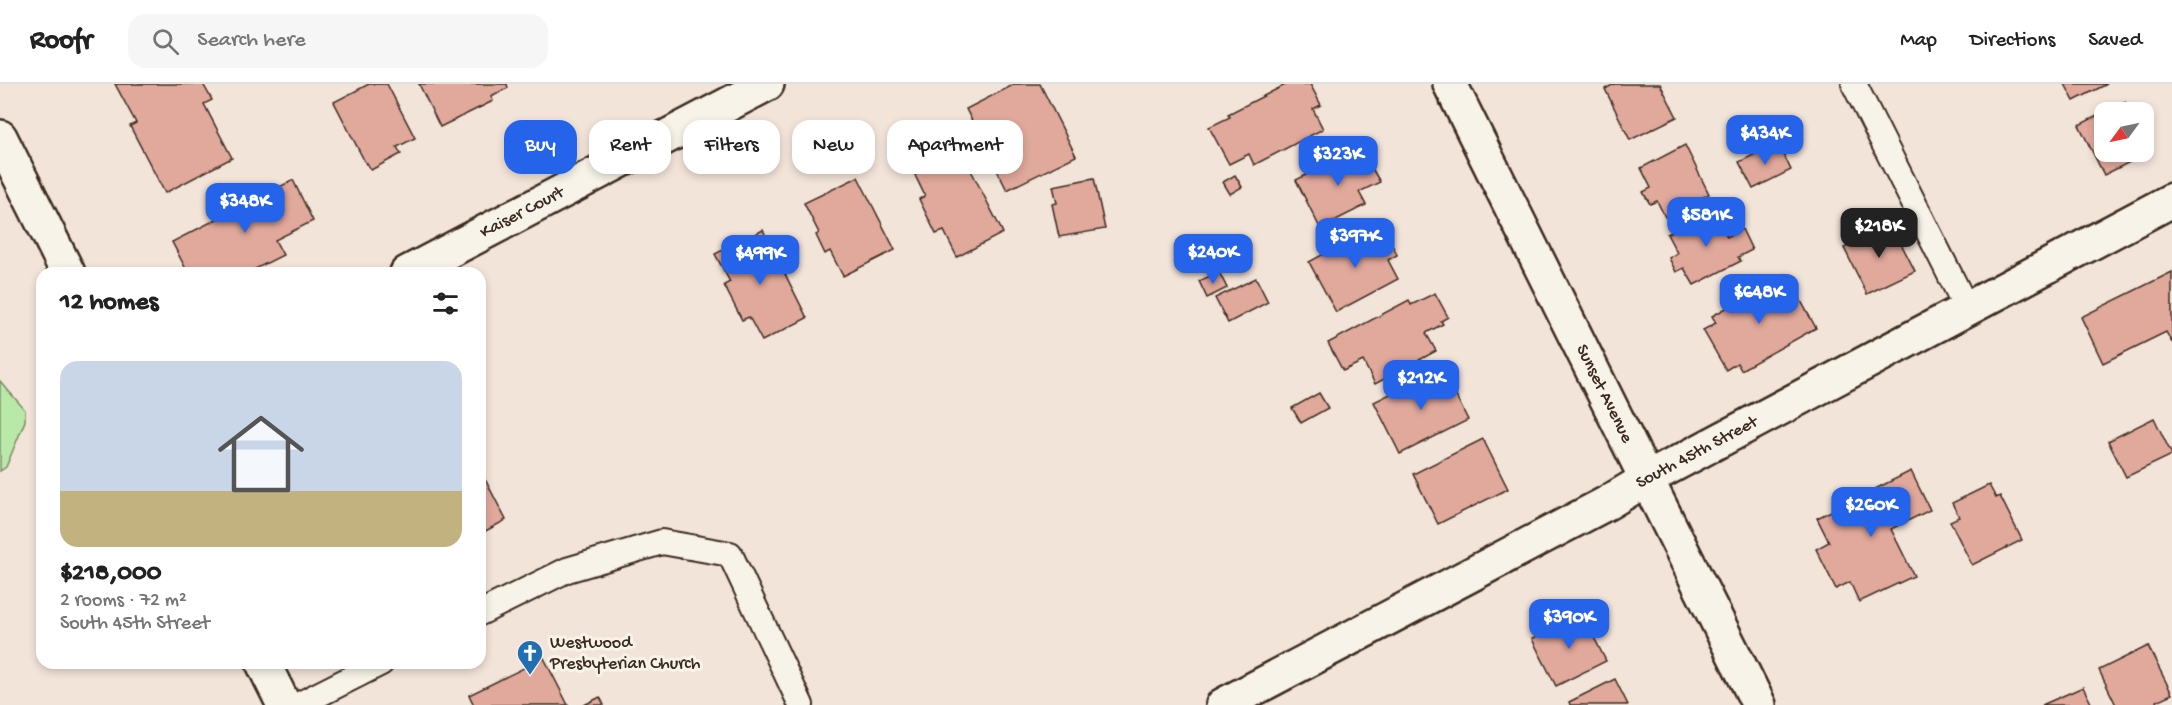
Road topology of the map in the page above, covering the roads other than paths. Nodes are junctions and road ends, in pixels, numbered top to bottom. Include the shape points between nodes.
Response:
1 (767, 84) edge
2 (1450, 84) edge
3 (1854, 84) edge
4 (0, 137) edge
5 (2172, 200) edge
6 (65, 267) edge
7 (418, 267) edge
8 (1967, 309) junction
9 (1647, 479) junction
10 (486, 610) edge
11 (266, 669) edge
12 (369, 669) edge
13 (284, 705) edge
14 (298, 705) edge
15 (801, 705) edge
16 (1223, 705) edge
17 (1759, 705) edge

1 - 7 street, Kaiser Court
2 - 9 street, Sunset Avenue
3 - 8 lane
4 - 6 street
5 - 8 street, South 45th Street
8 - 9 street, South 45th Street
9 - 16 street, South 45th Street
9 - 17 street, Sunset Avenue
10 - 15 lane via 567,570 662,542 730,554
11 - 13 street
12 - 14 lane

